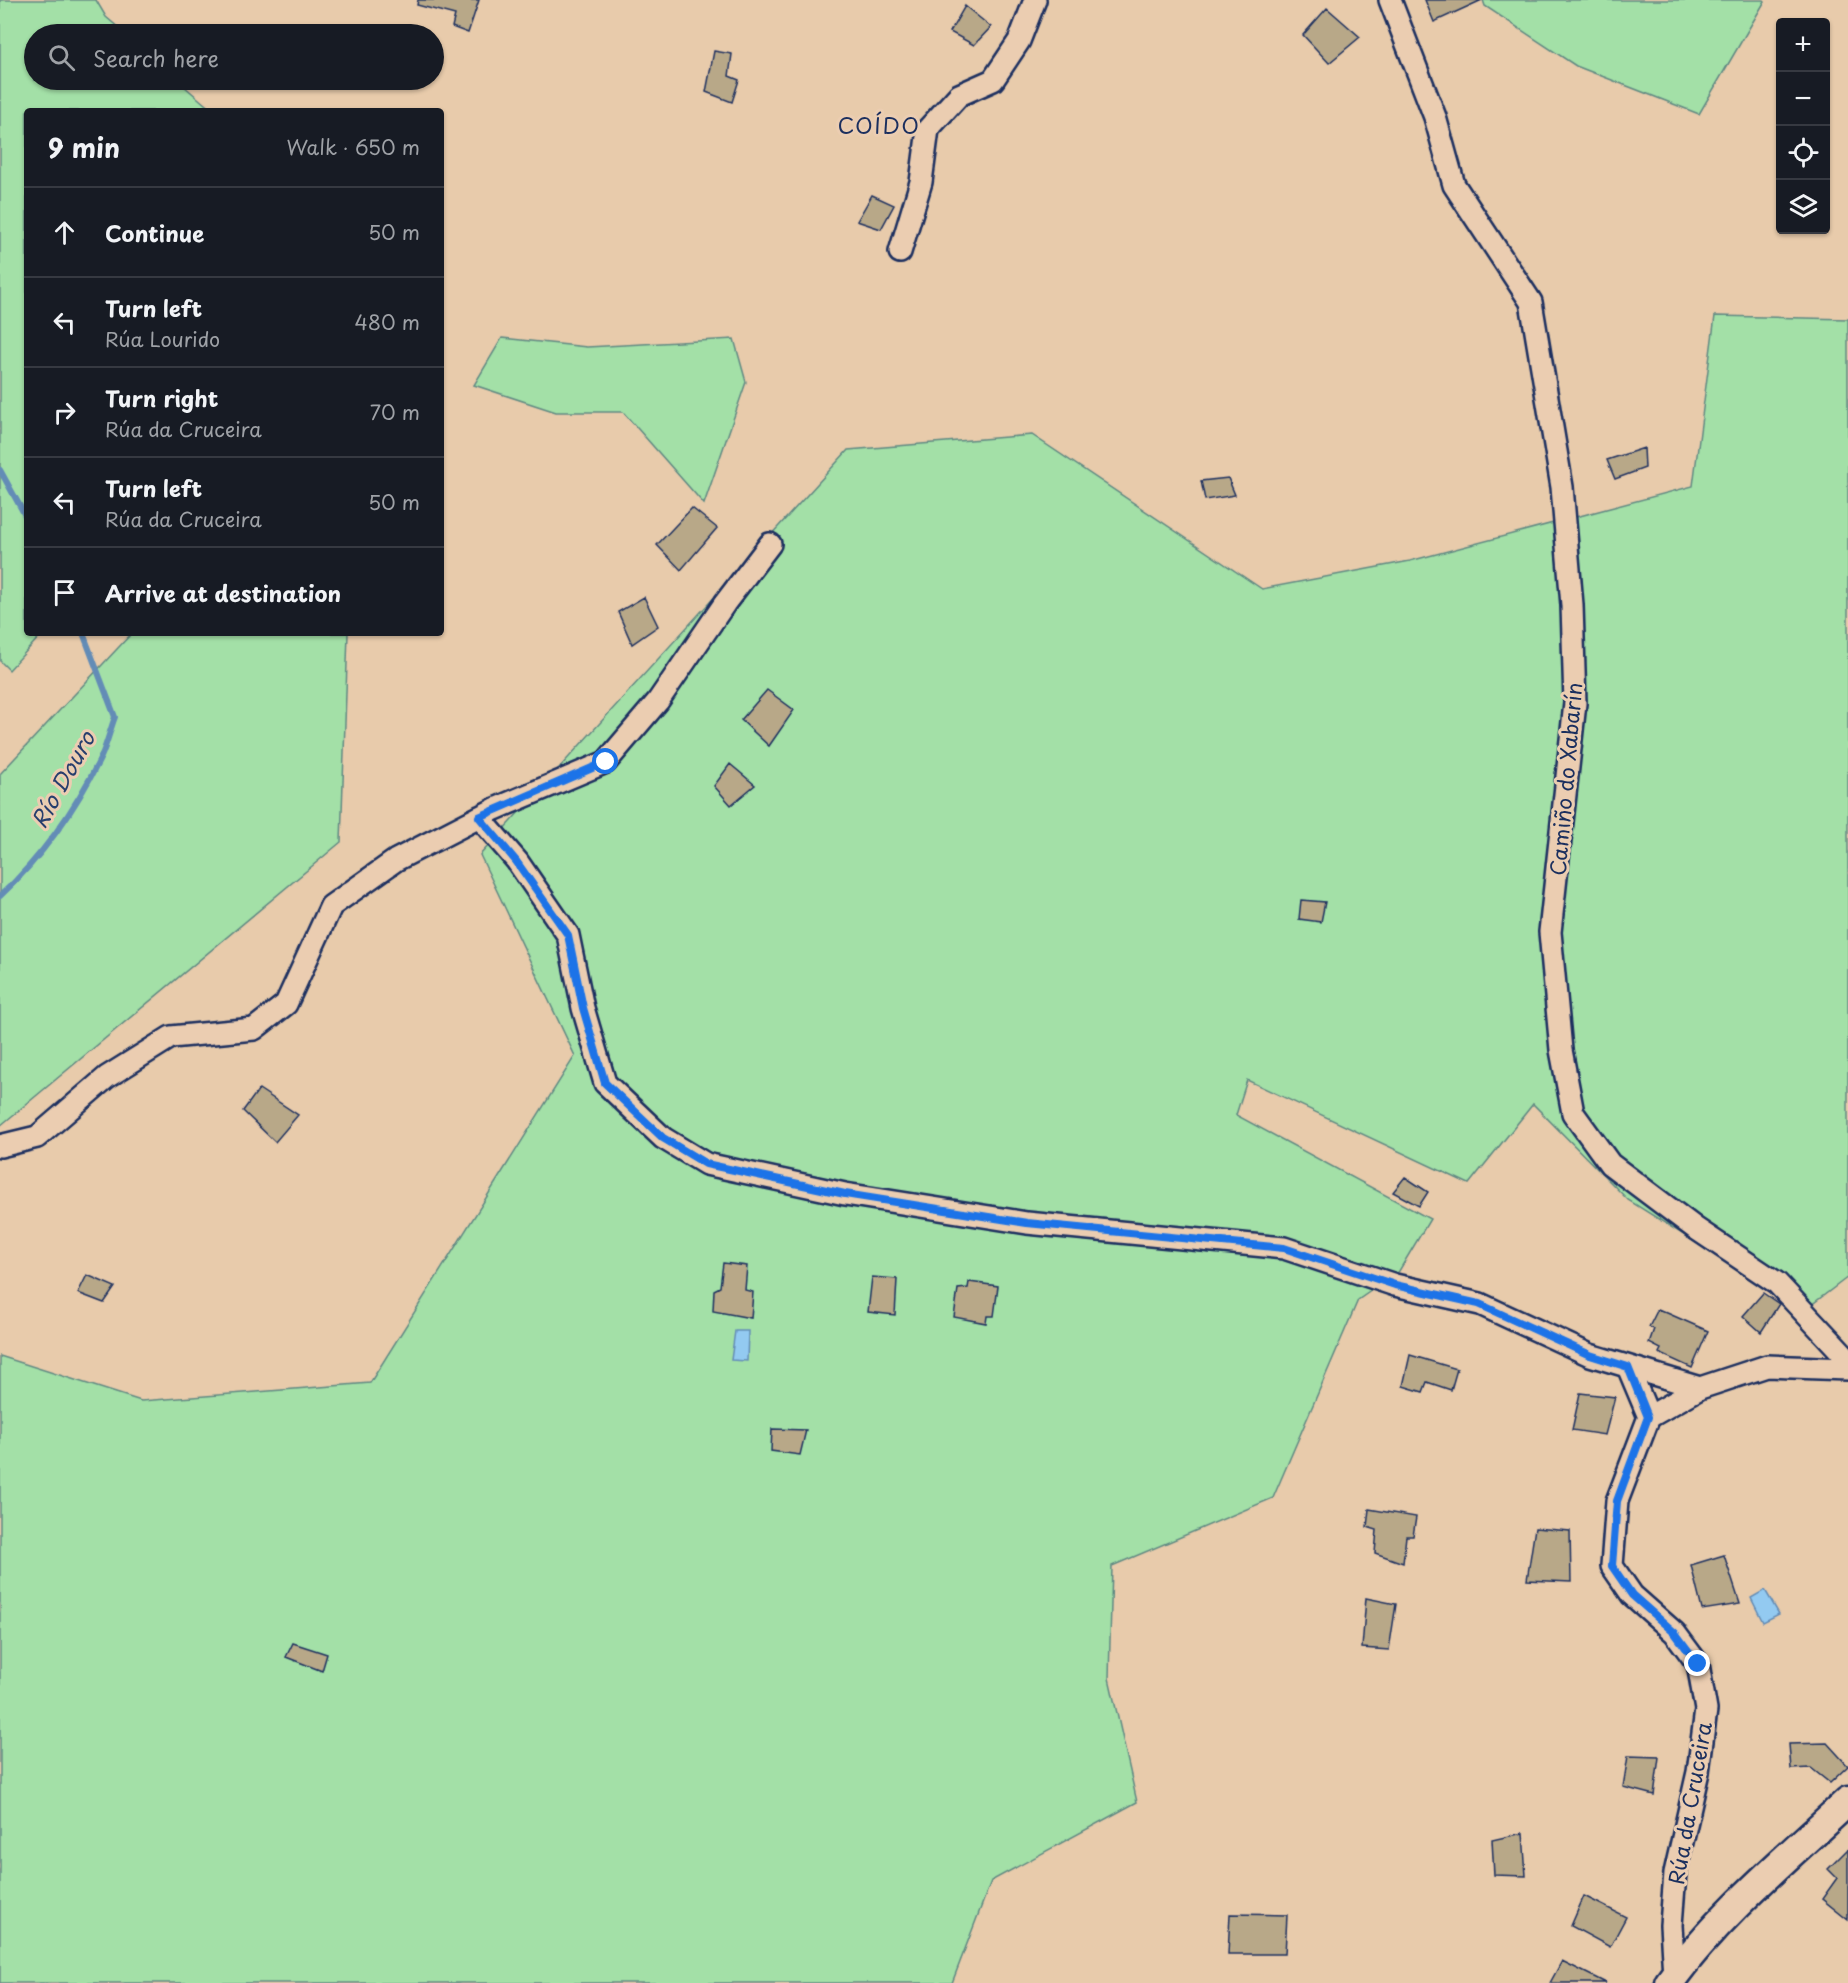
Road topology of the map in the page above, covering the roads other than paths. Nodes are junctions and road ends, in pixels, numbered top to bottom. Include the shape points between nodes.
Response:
1 (1035, 0) edge
2 (1390, 0) edge
3 (900, 252) dead end
4 (770, 544) dead end
5 (479, 817) junction
6 (0, 1146) edge
7 (1848, 1359) edge
8 (1628, 1367) junction
9 (1848, 1369) edge
10 (1700, 1388) junction
11 (1648, 1417) junction
12 (1848, 1801) edge
13 (1672, 1979) edge

1 - 3 street via 1019,41 993,80 959,95 928,129 921,182
2 - 7 street, Camiño do Xabarín via 1435,117 1454,185 1531,302 1562,487 1575,703 1550,932 1561,1050 1573,1113 1610,1164 1777,1283
4 - 5 street via 658,701 606,762
5 - 6 street via 396,860 331,906 286,1004 254,1029 171,1037 107,1077 37,1137
5 - 8 street via 516,861 568,935 583,1008 605,1083 663,1138 706,1164 845,1194 1027,1223 1284,1248 1395,1285 1479,1304 1590,1355
8 - 10 street
8 - 11 street
9 - 10 street via 1767,1366
10 - 11 street
11 - 13 street, Rúa da Cruceira via 1617,1501 1612,1566 1632,1595 1675,1633 1698,1664 1706,1710 1698,1772 1675,1873
12 - 13 main road via 1730,1914

